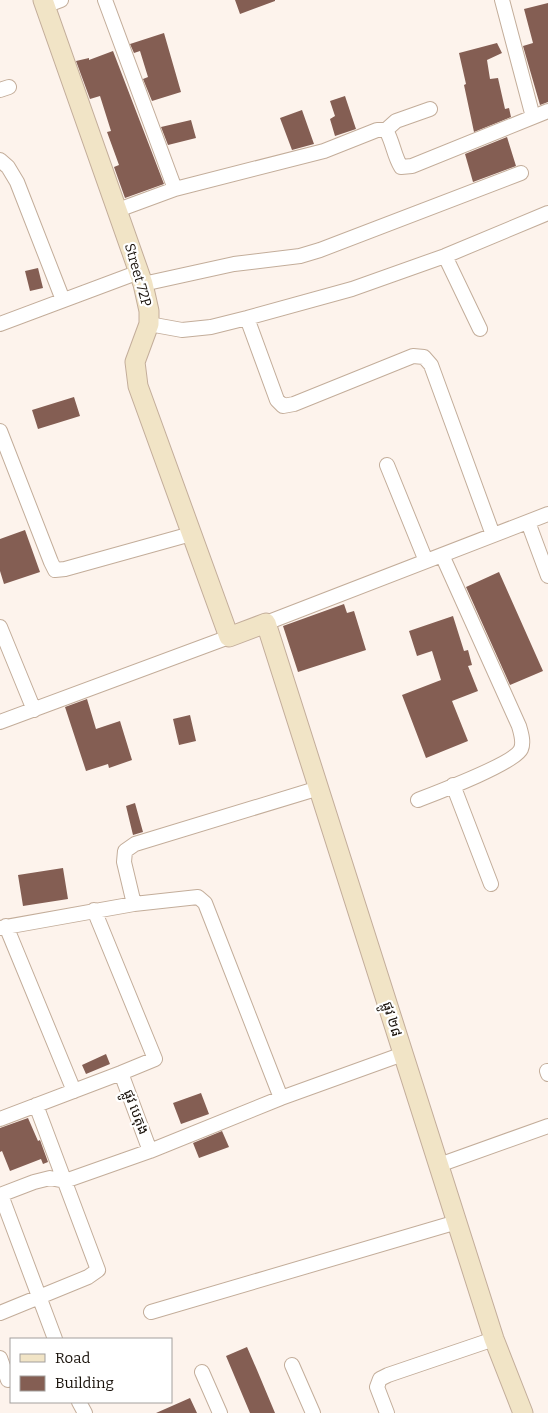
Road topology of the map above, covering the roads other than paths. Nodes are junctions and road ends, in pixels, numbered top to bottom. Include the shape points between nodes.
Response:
1 (105, 0) edge
2 (502, 0) edge
3 (50, 2) edge
4 (430, 109) dead end
5 (548, 111) edge
6 (533, 117) junction
7 (386, 130) junction
8 (0, 160) edge
9 (521, 173) dead end
10 (175, 189) junction
11 (118, 210) junction
12 (548, 213) edge
13 (445, 256) junction
14 (141, 278) junction
15 (63, 300) junction
16 (247, 318) junction
17 (0, 324) edge
18 (148, 324) junction
19 (480, 329) dead end
20 (0, 431) edge
21 (387, 465) dead end
22 (548, 514) edge
23 (528, 522) junction
24 (191, 534) junction
25 (493, 535) junction
26 (442, 555) junction
27 (426, 561) junction
28 (548, 576) edge
29 (266, 623) junction
30 (0, 627) edge
31 (228, 637) junction
32 (34, 710) junction
33 (0, 722) edge
34 (452, 786) junction
35 (319, 788) junction
36 (418, 800) dead end
37 (491, 884) dead end
38 (134, 904) junction
39 (94, 910) junction
40 (3, 927) edge
41 (403, 1054) junction
42 (121, 1073) junction
43 (74, 1091) junction
44 (282, 1098) junction
45 (36, 1105) junction
46 (0, 1119) edge
47 (548, 1126) edge
48 (150, 1151) junction
49 (438, 1165) junction
50 (65, 1181) junction
51 (0, 1195) edge
52 (457, 1222) junction
53 (40, 1296) junction
54 (151, 1312) dead end
55 (0, 1313) edge
56 (55, 1338) edge
57 (494, 1338) junction
58 (0, 1358) edge
59 (292, 1365) dead end
60 (202, 1372) dead end
61 (8, 1380) dead end
62 (220, 1413) edge
63 (313, 1413) edge
64 (386, 1413) edge
65 (523, 1413) edge

1 - 10 street
2 - 6 street
3 - 11 street, Street 72P
4 - 7 street via 396,121
5 - 6 street
6 - 7 street via 401,168
7 - 10 street via 377,130 324,151
8 - 15 street via 17,182
9 - 14 street via 300,256
10 - 11 street
11 - 14 street, Street 72P
12 - 13 street
13 - 16 street via 352,289
13 - 19 street
14 - 15 street
14 - 18 street, Street 72P via 149,311
15 - 17 street
16 - 18 street via 182,330
16 - 25 street via 277,400 283,406 413,356 424,356 431,365
18 - 24 street, Street 72P via 135,362 138,386
20 - 24 street via 55,570
21 - 27 street
22 - 23 street
23 - 25 street
23 - 28 street
24 - 31 street, Street 72P
25 - 26 street
26 - 27 street
26 - 34 street via 520,726 523,743 521,751 514,757
27 - 29 street
29 - 31 street
29 - 35 street, ផ្លូវ ២៨
30 - 32 street
31 - 32 street
32 - 33 street
34 - 36 street
34 - 37 street
35 - 38 street via 135,844 125,851 124,862
35 - 41 street, ផ្លូវ ២៨
38 - 39 street
38 - 44 street via 198,897 205,903
39 - 40 street
39 - 42 street via 154,1059
40 - 43 street
41 - 44 street
41 - 49 street, ផ្លូវ ២៨
42 - 43 street
42 - 48 street, ផ្លូវ បេតុង
43 - 45 street
44 - 48 street
45 - 46 street
45 - 50 street
47 - 49 street
48 - 50 street
49 - 52 street, ផ្លូវ ២៨
50 - 51 street via 50,1178
50 - 53 street via 98,1270
51 - 53 street
52 - 54 street
52 - 57 street, ផ្លូវ ២៨
53 - 55 street
53 - 56 street
57 - 64 street via 380,1380 377,1386
57 - 65 street, ផ្លូវ ២៨
58 - 61 street
59 - 63 street
60 - 62 street

